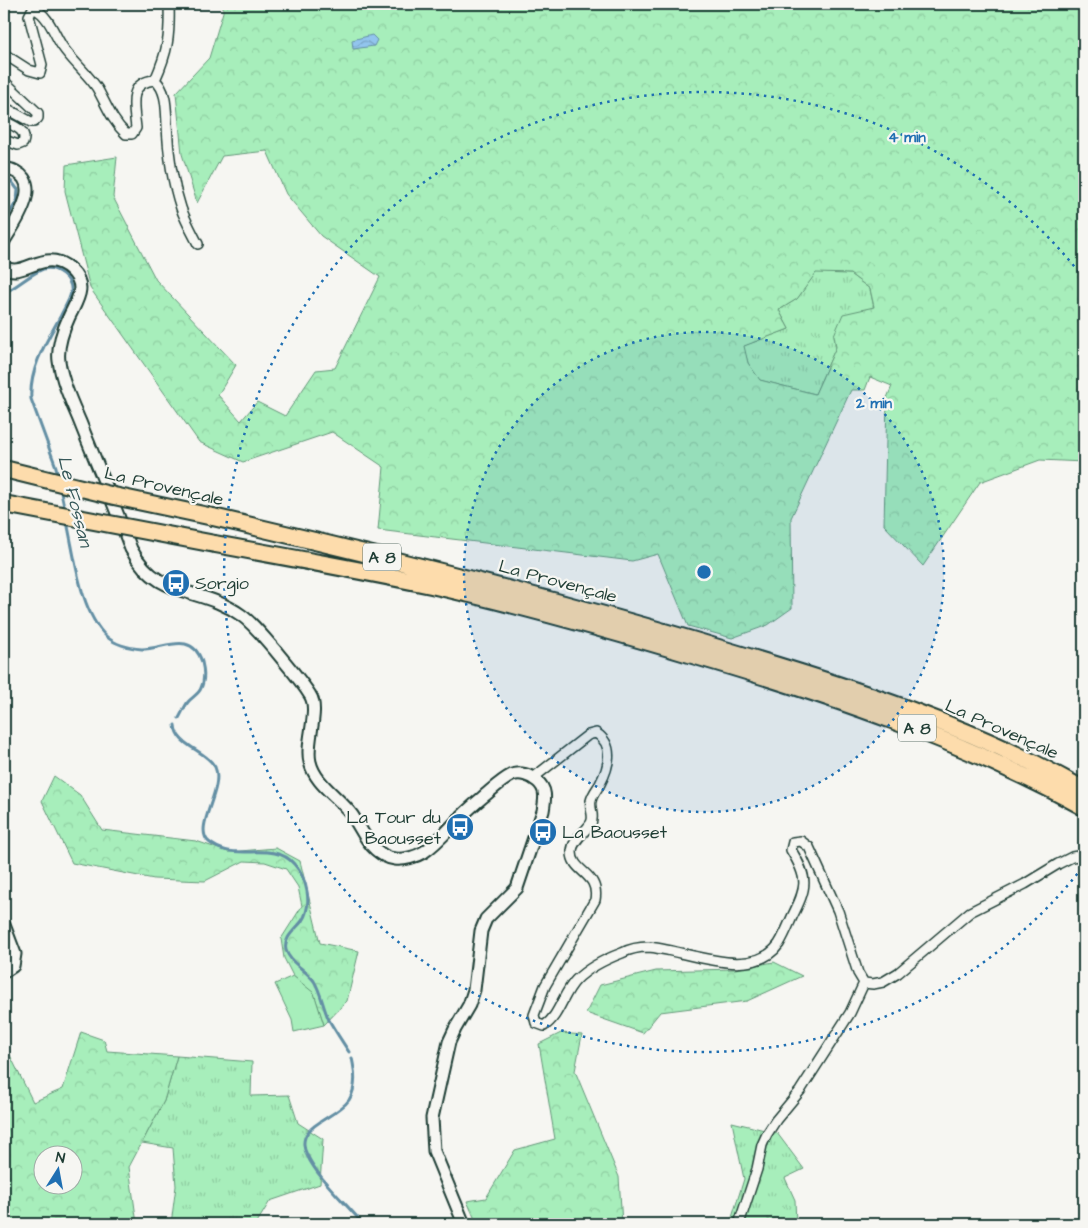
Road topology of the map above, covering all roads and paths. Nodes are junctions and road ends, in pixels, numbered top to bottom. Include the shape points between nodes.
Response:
1 (168, 4) edge
2 (4, 54) edge
3 (155, 80) junction
4 (4, 81) edge
5 (4, 108) edge
6 (4, 120) edge
7 (4, 140) edge
8 (4, 168) edge
9 (4, 241) edge
10 (198, 244) dead end
11 (4, 267) edge
12 (4, 469) edge
13 (4, 504) edge
14 (548, 606) junction
15 (743, 662) junction
16 (533, 778) junction
17 (1084, 790) edge
18 (1084, 807) edge
19 (1084, 855) edge
20 (4, 925) edge
21 (4, 972) edge
22 (864, 983) junction
23 (464, 1224) edge
24 (739, 1224) edge

1 - 3 street via 170,30 166,56
2 - 3 street via 40,73 42,65 29,16 32,10 38,10 96,87 116,125 126,134 132,134 136,128 136,88 145,81
3 - 10 street via 162,87 166,106 173,180 182,210
4 - 5 street via 38,113 38,118 31,122
6 - 7 street via 20,129 26,137 24,143 18,145
8 - 9 street via 16,171 26,180 28,188 19,216
11 - 16 street via 14,271 47,260 59,262 79,280 80,291 60,342 59,360 67,389 131,549 138,562 157,580 223,604 241,615 294,674 312,697 309,760 313,771 351,814 373,847 383,856 410,858 441,837 500,783 513,775
12 - 14 highway, La Provençale / A 8, bridge via 352,550
13 - 14 highway, La Provençale / A 8, bridge
14 - 15 highway, La Provençale / A 8
15 - 17 highway, La Provençale / A 8 via 846,688 936,721 1024,759
15 - 18 highway, La Provençale / A 8 via 948,741 1038,781
16 - 22 street via 588,735 596,733 608,745 607,768 591,799 592,822 572,851 574,861 593,881 597,890 595,900 545,986 534,1015 536,1023 544,1026 550,1022 576,980 622,952 649,947 708,960 742,962 769,954 778,945 803,893 802,868 791,850 793,842 801,841 809,847 838,911
16 - 23 street via 544,791 543,811 517,888 486,919 474,990 450,1042 432,1118 434,1151
19 - 22 street via 1065,860 970,912 884,982
20 - 21 street via 15,954 13,966
22 - 24 street via 850,1013 800,1091 767,1134

